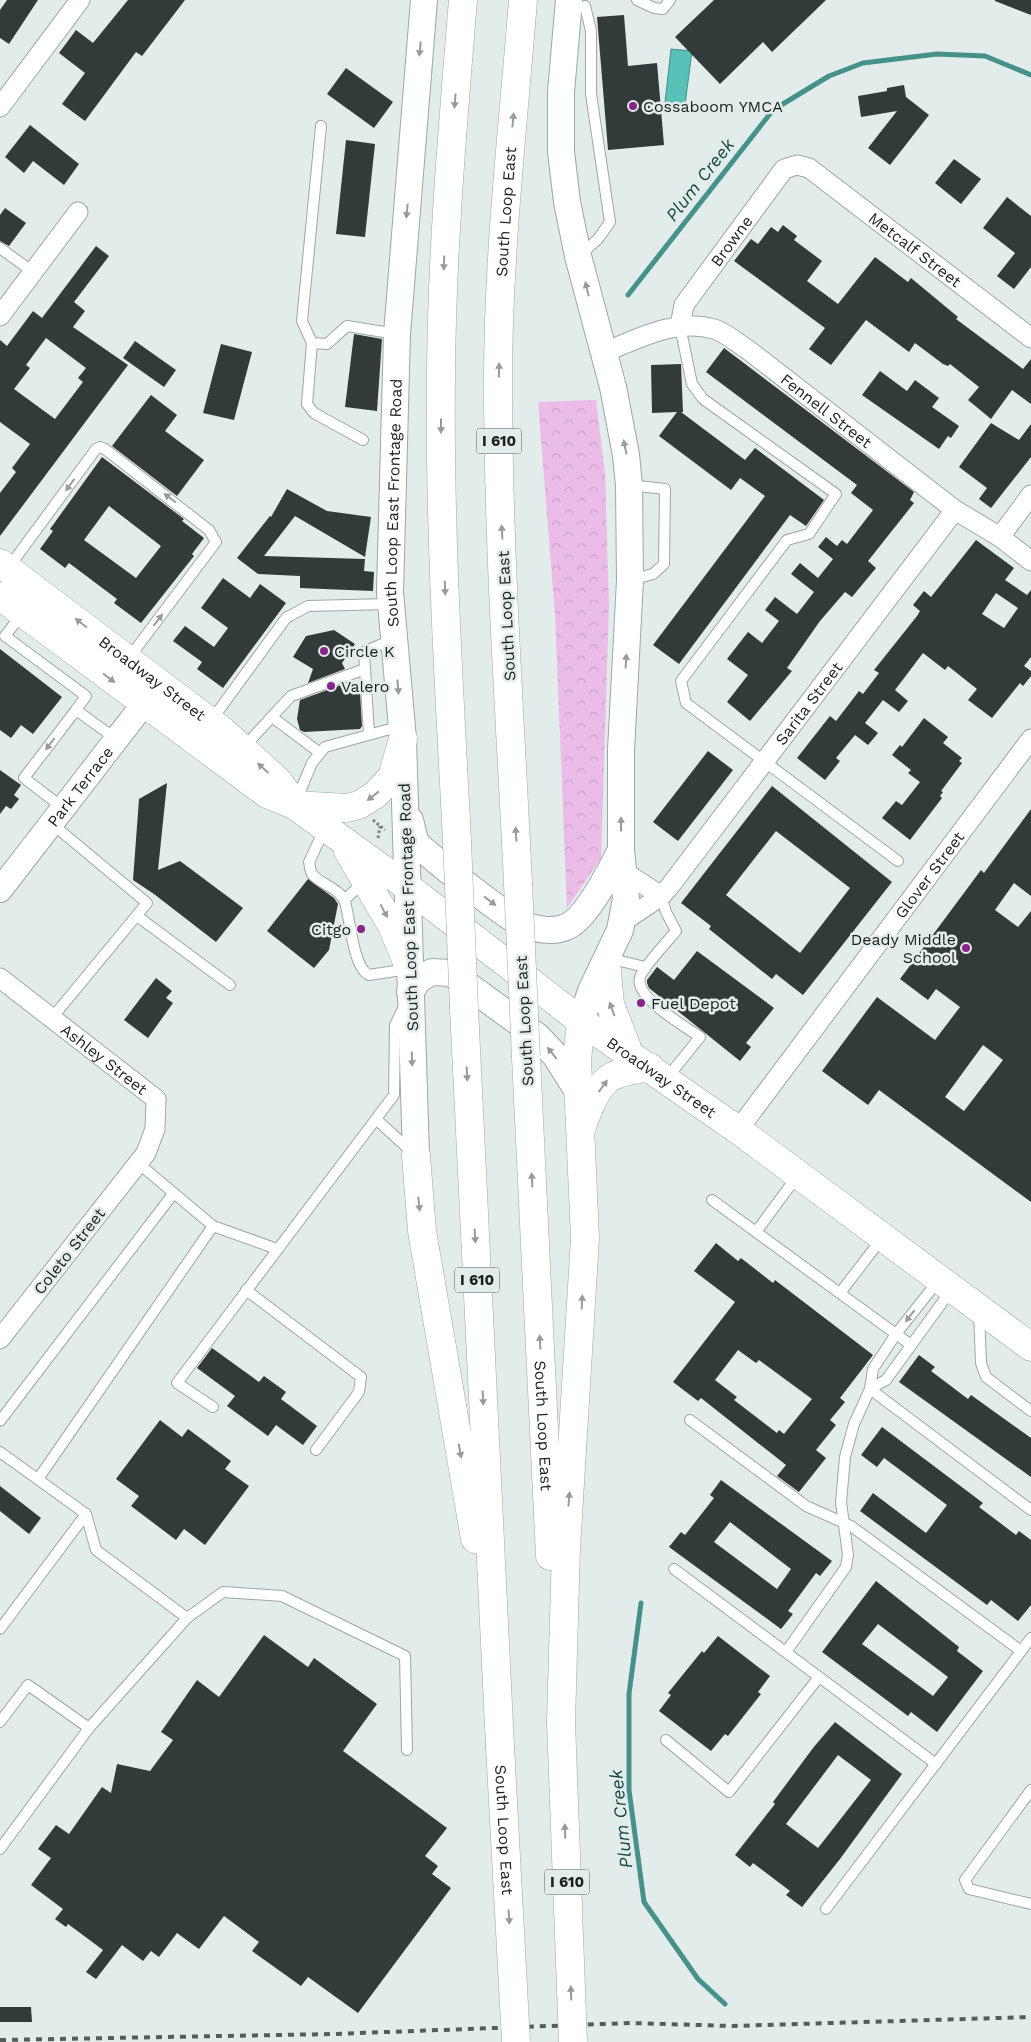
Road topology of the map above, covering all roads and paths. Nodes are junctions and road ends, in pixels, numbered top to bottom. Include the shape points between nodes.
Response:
1 (80, 0) edge
2 (424, 0) edge
3 (463, 0) edge
4 (523, 0) edge
5 (638, 0) edge
6 (670, 0) edge
7 (582, 2) edge
8 (0, 107) edge
9 (321, 126) dead end
10 (796, 165) joint
11 (78, 212) dead end
12 (0, 248) edge
13 (578, 256) junction
14 (33, 272) junction
15 (0, 316) edge
16 (680, 326) junction
17 (397, 334) junction
18 (1031, 338) edge
19 (312, 343) junction
20 (603, 353) junction
21 (364, 440) dead end
22 (629, 485) junction
23 (1031, 496) edge
24 (955, 510) junction
25 (1000, 538) junction
26 (1031, 561) edge
27 (4, 566) edge
28 (630, 580) junction
29 (0, 596) edge
30 (391, 604) junction
31 (22, 613) junction
32 (394, 638) junction
33 (128, 658) junction
34 (365, 669) junction
35 (160, 682) junction
36 (143, 704) junction
37 (76, 710) junction
38 (272, 717) junction
39 (210, 722) junction
40 (402, 733) junction
41 (369, 734) junction
42 (116, 739) junction
43 (1031, 739) edge
44 (242, 749) junction
45 (320, 753) junction
46 (766, 763) junction
47 (405, 802) junction
48 (294, 804) junction
49 (57, 815) junction
50 (369, 817) dead end
51 (380, 826) junction
52 (333, 833) junction
53 (392, 835) dead end
54 (378, 838) dead end
55 (622, 860) junction
56 (898, 861) dead end
57 (366, 880) junction
58 (409, 888) junction
59 (0, 890) edge
60 (661, 896) junction
61 (344, 900) junction
62 (137, 916) junction
63 (621, 924) junction
64 (607, 960) junction
65 (645, 967) junction
66 (0, 978) edge
67 (230, 985) dead end
68 (410, 986) junction
69 (52, 1018) junction
70 (581, 1021) junction
71 (648, 1066) junction
72 (579, 1093) junction
73 (377, 1120) junction
74 (580, 1129) junction
75 (738, 1130) junction
76 (416, 1156) junction
77 (138, 1163) junction
78 (799, 1175) junction
79 (173, 1194) junction
80 (712, 1200) dead end
81 (213, 1226) junction
82 (756, 1232) junction
83 (883, 1236) junction
84 (277, 1249) junction
85 (946, 1283) junction
86 (246, 1290) junction
87 (840, 1293) junction
88 (979, 1307) junction
89 (896, 1334) junction
90 (0, 1339) edge
91 (911, 1345) junction
92 (1031, 1347) edge
93 (870, 1390) junction
94 (213, 1407) dead end
95 (1031, 1411) edge
96 (690, 1420) dead end
97 (0, 1421) edge
98 (316, 1450) dead end
99 (0, 1452) edge
100 (38, 1479) junction
101 (1031, 1510) edge
102 (86, 1514) junction
103 (842, 1522) junction
104 (558, 1548) junction
105 (484, 1552) junction
106 (674, 1569) dead end
107 (187, 1618) junction
108 (0, 1629) edge
109 (1031, 1638) edge
110 (1021, 1651) junction
111 (786, 1652) junction
112 (819, 1677) junction
113 (0, 1722) edge
114 (88, 1728) junction
115 (666, 1740) dead end
116 (406, 1750) dead end
117 (936, 1764) junction
118 (1031, 1790) edge
119 (0, 1849) edge
120 (1031, 1904) edge
121 (826, 1910) dead end
122 (516, 2042) edge
123 (573, 2042) edge

1 - 8 street
2 -> 17 main road, South Loop East Frontage Road
3 -> 105 main road, South Loop East / I 610, bridge via 445,247 440,370 441,481
104 -> 4 main road, South Loop East / I 610, bridge via 526,1057 500,484 498,380 503,252
5 - 6 lane via 662,9
7 - 13 main road via 566,31 561,92 561,152
7 - 13 lane via 591,31 590,94 610,222 598,239
9 - 19 lane via 302,322
10 - 16 street, Browne via 784,169 757,203 684,305
10 - 18 street, Metcalf Street via 809,168
11 - 14 street
12 - 14 lane
20 -> 13 main road
14 - 15 street
16 - 20 street, Fennell Street via 648,334
16 - 24 street, Fennell Street via 714,329 746,349
16 - 46 lane via 692,384 703,399 836,494 808,534 787,540 681,681 686,702
17 - 19 lane via 347,326 327,344
17 - 30 main road, South Loop East Frontage Road
19 - 21 lane via 307,404 314,412
22 -> 20 main road via 626,455
22 - 28 main road
22 - 28 lane via 665,490 664,564 654,574
23 - 25 street
24 - 25 street, Fennell Street
24 - 46 street, Sarita Street
25 - 26 street, Fennell Street
33 -> 27 main road, Broadway Street
33 -> 27 lane via 216,542 209,530 105,449 96,449
55 -> 28 main road via 621,750
29 - 31 main road, Broadway Street
30 - 32 main road, South Loop East Frontage Road
30 - 39 lane via 308,606 286,618
31 -> 36 main road, Broadway Street
31 - 37 lane via 5,636 86,696
32 - 34 lane via 364,652
32 -> 40 main road, South Loop East Frontage Road
33 - 35 main road, Broadway Street
34 - 38 lane via 290,696
34 - 41 lane
35 - 36 street, Park Terrace
35 - 39 main road, Broadway Street
36 - 42 street, Park Terrace
36 - 48 main road, Broadway Street via 267,794
37 - 42 lane
37 -> 49 lane via 24,778
38 - 44 lane
38 - 45 lane
39 - 44 main road, Broadway Street
40 - 41 lane
40 - 47 main road, South Loop East Frontage Road
40 -> 48 main road via 392,777 375,796 348,808
41 - 45 lane via 326,747
42 - 49 street, Park Terrace
43 - 75 street, Glover Street
48 -> 44 main road, Broadway Street via 278,781
45 - 48 lane via 312,763
46 - 56 lane
46 - 60 street, Sarita Street
47 -> 55 main road via 416,842 520,924 544,930 567,927 584,912
47 - 58 main road, South Loop East Frontage Road
48 - 52 main road, Broadway Street
49 - 59 street, Park Terrace
49 - 62 lane via 147,903
50 - 51 path
51 - 53 path
51 - 54 path
52 - 57 main road
52 - 58 main road, Broadway Street
52 - 61 lane via 309,862 312,873
55 - 60 street
55 - 63 main road via 626,899
57 - 61 lane
57 -> 68 main road via 392,926
58 - 68 main road, South Loop East Frontage Road
58 - 70 main road, Broadway Street
60 - 63 street, Sarita Street
60 - 65 lane via 676,931
61 - 68 lane via 349,933 365,974
62 - 67 lane
62 - 69 lane
63 - 64 main road
64 - 65 lane
64 - 70 main road
71 -> 64 main road via 610,1004
65 - 71 lane via 640,978 641,991 700,1037
66 - 69 street, Ashley Street
72 -> 68 main road via 555,1055 537,1036 451,973 432,972
68 - 73 lane via 395,1025 394,1095
68 -> 76 main road, South Loop East Frontage Road
69 - 77 street, Ashley Street via 156,1099 155,1128 146,1153
70 - 71 main road, Broadway Street
70 - 72 main road via 577,1060
74 -> 71 main road via 594,1099 608,1080
71 - 75 main road, Broadway Street
72 - 74 main road
73 - 76 lane
73 - 84 lane
104 -> 74 main road via 585,1238
75 - 78 main road, Broadway Street
76 -> 105 main road via 422,1232
77 - 79 lane
77 - 90 street, Coleto Street
78 - 82 lane
78 - 83 main road, Broadway Street
79 - 81 lane
79 - 97 lane
80 - 82 lane
81 - 84 lane
81 - 100 lane
82 - 87 lane
83 - 85 main road, Broadway Street
83 - 87 lane
84 - 86 lane
85 - 88 main road, Broadway Street
85 -> 89 lane
85 - 91 lane
86 - 94 lane via 177,1383
86 - 98 lane via 361,1377 359,1392
87 - 89 lane
88 - 92 main road, Broadway Street
88 - 95 lane via 981,1364 986,1377
89 - 91 lane
89 - 93 lane via 872,1369
91 - 93 lane via 886,1380
93 - 101 lane
93 - 103 lane via 854,1424 845,1457
96 - 103 lane via 806,1506
99 - 100 lane
100 - 102 lane
102 - 107 lane via 96,1550
102 - 108 lane
103 - 110 lane
103 - 111 lane via 848,1555 846,1568
123 -> 104 main road, I 610, bridge
105 -> 122 main road, South Loop East / I 610, bridge via 500,1746
106 - 111 lane
107 - 114 lane
107 - 116 lane via 223,1592 282,1596 405,1656
109 - 110 lane
110 - 117 lane
111 - 112 lane
112 - 115 lane via 729,1792
112 - 117 lane
113 - 114 lane via 28,1685
114 - 119 lane
117 - 121 lane
118 - 120 lane via 966,1880 969,1889

